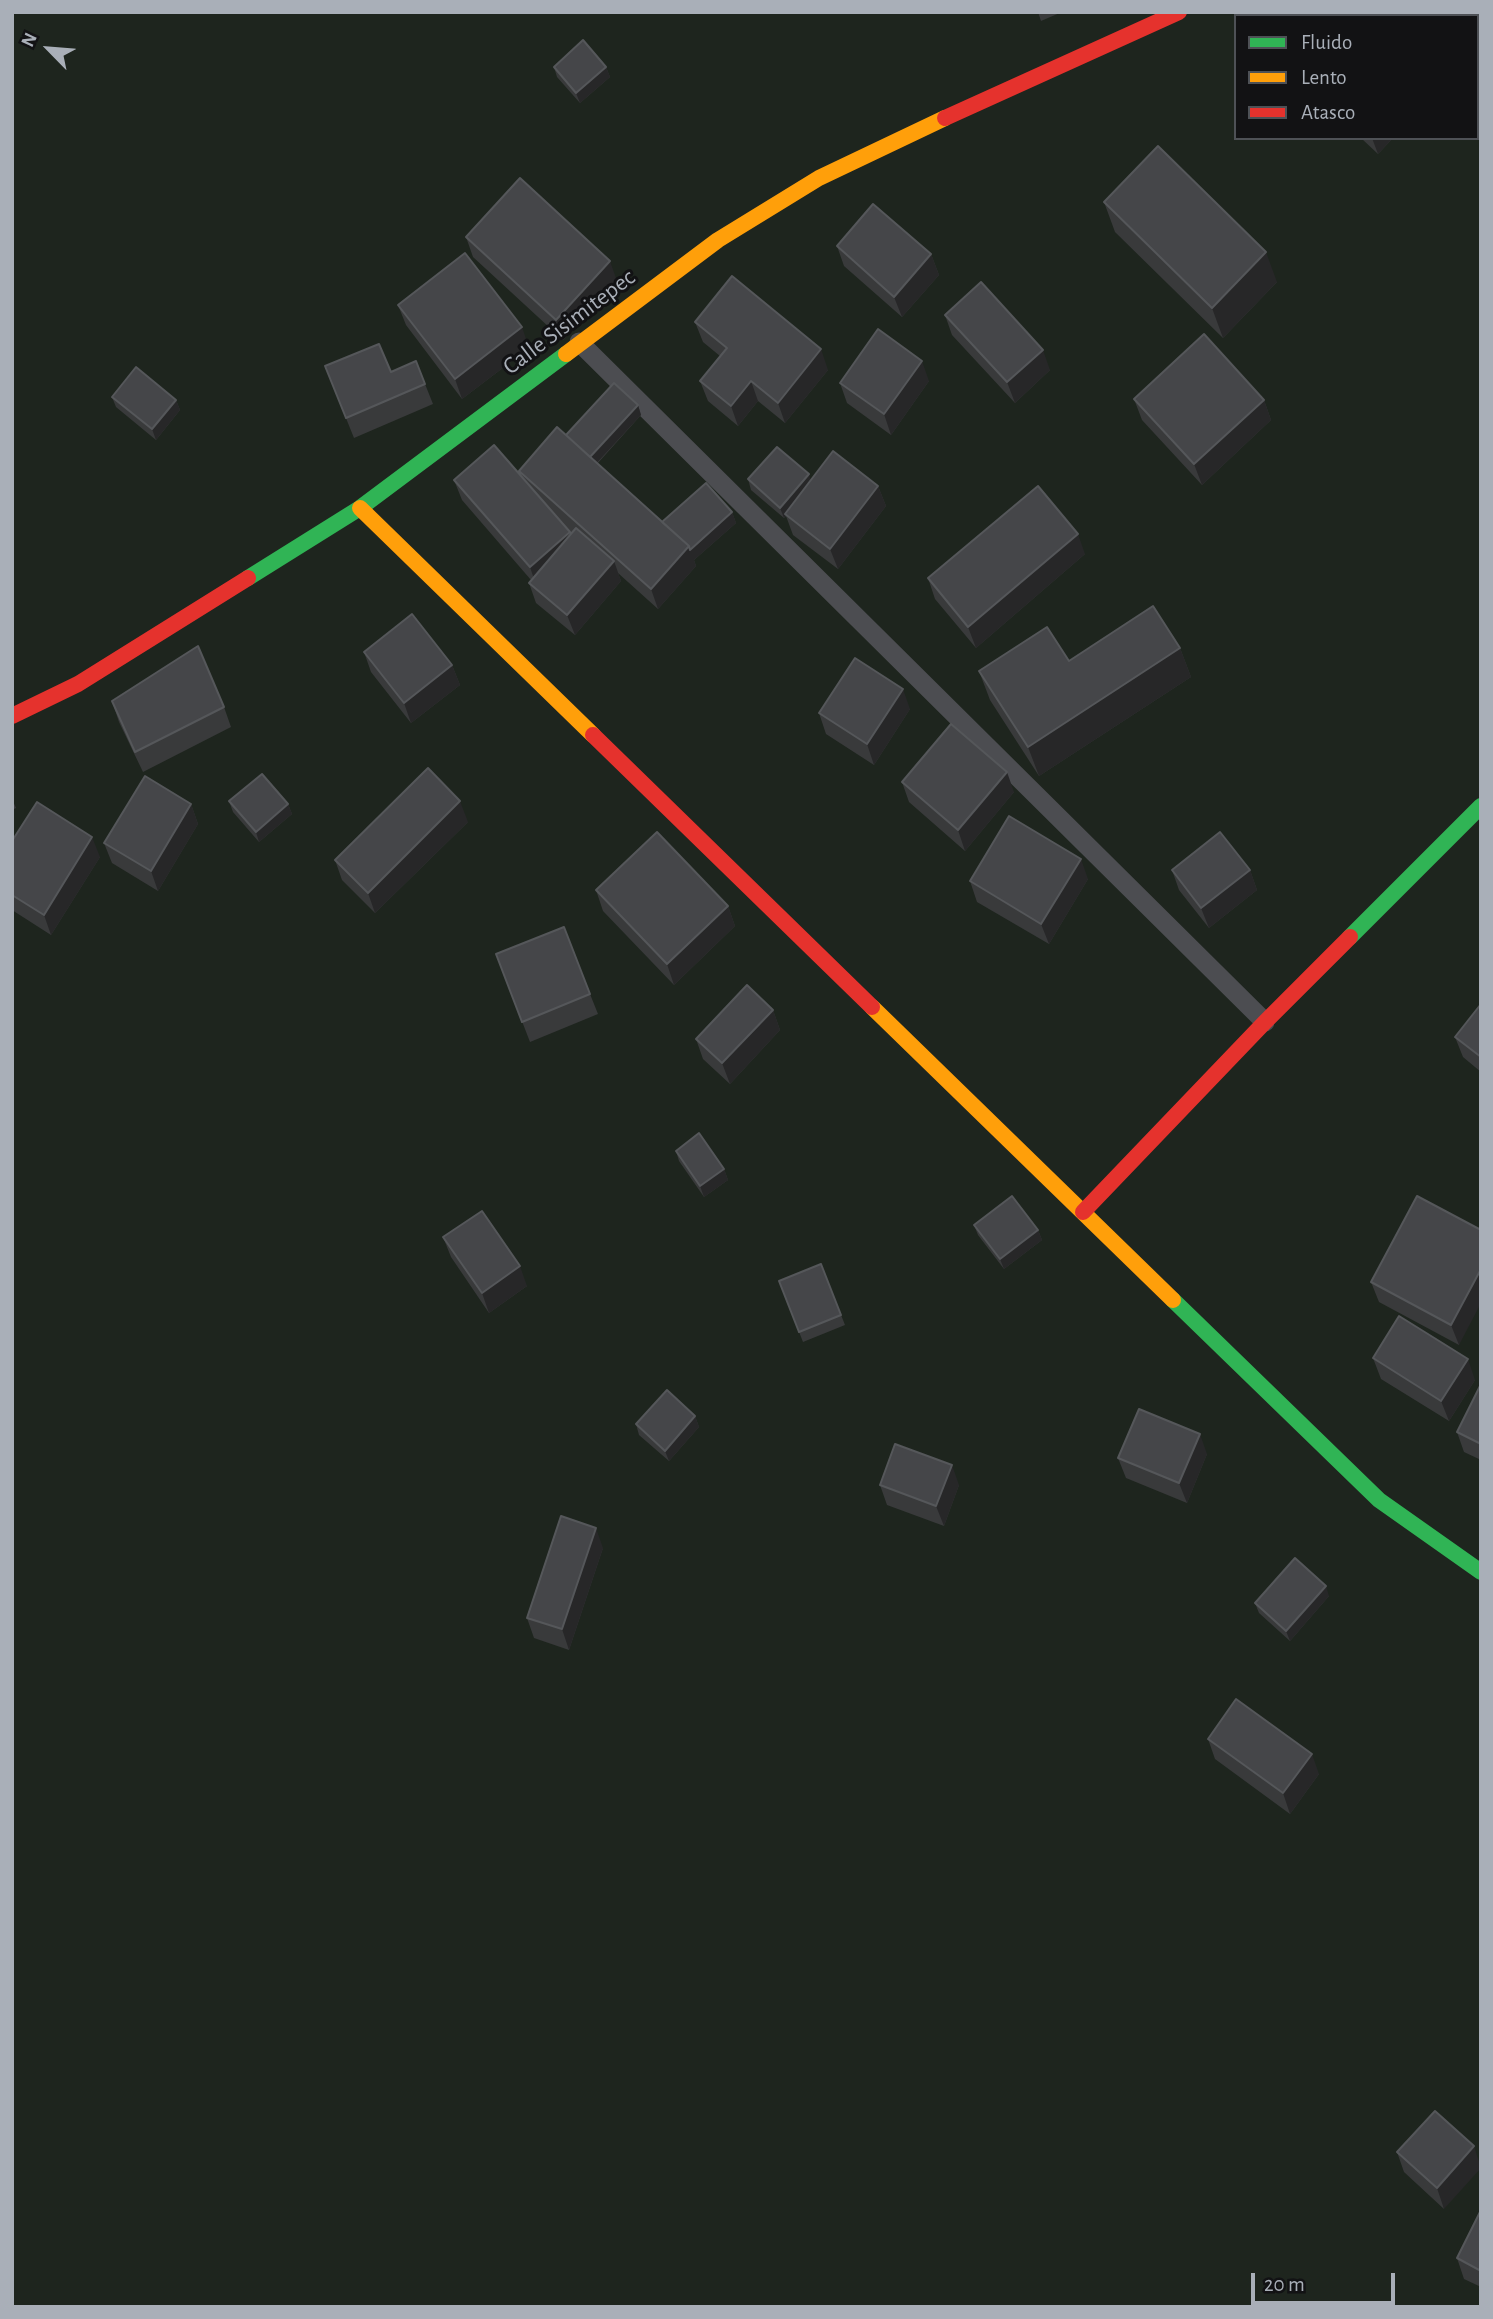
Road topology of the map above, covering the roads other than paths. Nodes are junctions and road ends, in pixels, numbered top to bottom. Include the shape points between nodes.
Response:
1 (1179, 12) edge
2 (579, 342) junction
3 (360, 508) junction
4 (12, 716) edge
5 (1481, 806) edge
6 (1265, 1022) junction
7 (1083, 1213) junction
8 (1481, 1572) edge

1 - 2 street, Calle Sisimitepec via 819,178 718,240
2 - 3 street, Calle Sisimitepec
2 - 6 lane
3 - 4 street, Calle Sisimitepec via 78,684
3 - 7 street
5 - 6 street
6 - 7 street
7 - 8 street via 1378,1500

